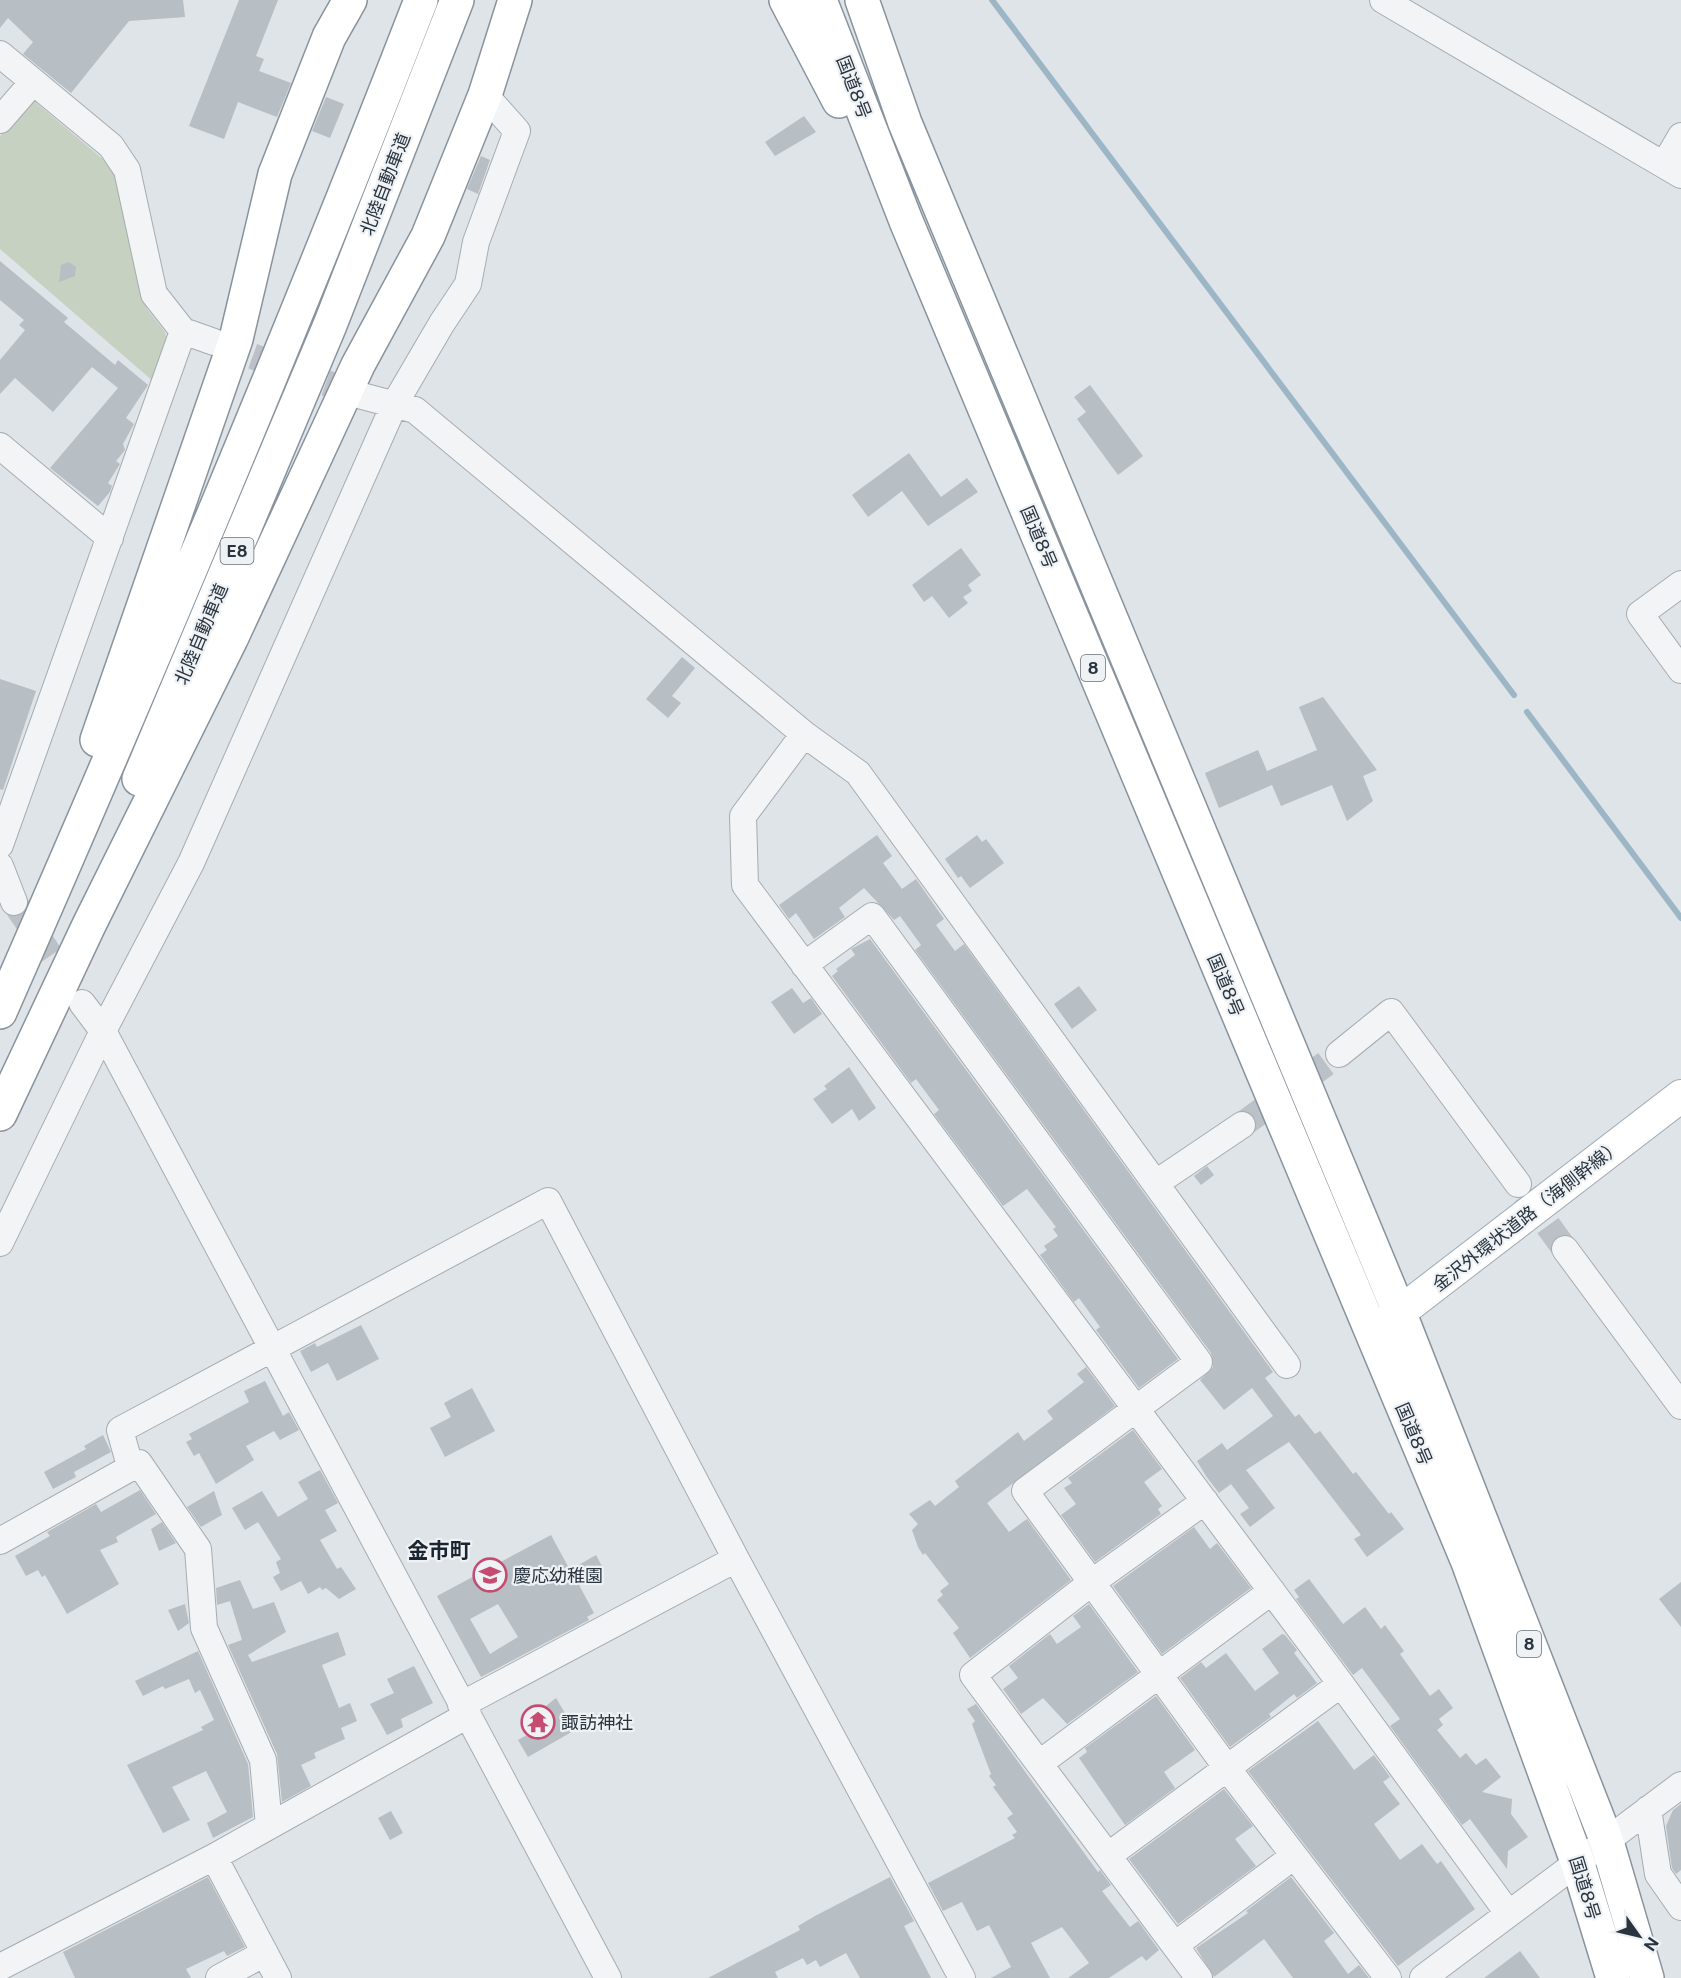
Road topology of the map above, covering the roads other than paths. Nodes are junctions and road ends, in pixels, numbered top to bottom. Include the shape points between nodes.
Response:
1 (350, 0) edge
2 (421, 0) edge
3 (457, 0) edge
4 (515, 0) edge
5 (539, 0) edge
6 (786, 0) edge
7 (820, 0) edge
8 (862, 0) edge
9 (1383, 0) edge
10 (1412, 7) edge
11 (0, 54) edge
12 (33, 81) junction
13 (485, 95) junction
14 (0, 120) edge
15 (1681, 135) edge
16 (1672, 170) edge
17 (906, 220) junction
18 (183, 331) junction
19 (214, 342) tunnel mouth
20 (363, 396) tunnel mouth
21 (394, 405) junction
22 (0, 446) edge
23 (110, 538) junction
24 (1681, 584) edge
25 (1681, 670) edge
26 (804, 734) junction
27 (0, 845) edge
28 (0, 866) edge
29 (14, 902) tunnel mouth
30 (804, 965) junction
31 (82, 1003) tunnel mouth
32 (0, 1007) edge
33 (0, 1012) edge
34 (103, 1031) junction
35 (1340, 1054) tunnel mouth
36 (0, 1096) edge
37 (1681, 1096) edge
38 (0, 1114) edge
39 (1242, 1125) tunnel mouth
40 (1156, 1184) junction
41 (1518, 1184) tunnel mouth
42 (0, 1243) edge
43 (1565, 1249) tunnel mouth
44 (1400, 1314) junction
45 (1372, 1333) junction
46 (272, 1348) junction
47 (1287, 1365) dead end
48 (1681, 1406) edge
49 (1136, 1409) junction
50 (130, 1466) junction
51 (1204, 1501) junction
52 (0, 1541) edge
53 (736, 1559) junction
54 (1091, 1583) junction
55 (1272, 1591) junction
56 (1158, 1674) junction
57 (1341, 1684) junction
58 (464, 1710) junction
59 (1040, 1763) junction
60 (1227, 1768) junction
61 (1681, 1785) edge
62 (1648, 1809) junction
63 (269, 1826) junction
64 (1607, 1842) junction
65 (1109, 1855) junction
66 (1294, 1856) junction
67 (213, 1857) junction
68 (1578, 1864) junction
69 (1681, 1907) edge
70 (1508, 1913) junction
71 (1175, 1945) junction
72 (265, 1953) junction
73 (0, 1967) edge
74 (219, 1978) edge
75 (278, 1978) edge
76 (608, 1978) edge
77 (962, 1978) edge
78 (1199, 1978) edge
79 (1388, 1978) edge
80 (1423, 1978) edge
81 (1612, 1978) edge
82 (1647, 1978) edge

1 - 32 highway via 328,37 275,174 236,339
2 - 33 highway, 北陸自動車道 / E8 via 295,322
3 - 36 highway, 北陸自動車道 / E8 via 230,568
4 - 13 highway
5 - 13 highway
6 - 17 highway
7 - 17 highway, 国道8号 / 8
8 - 44 highway, 国道8号 / 8 via 905,123
9 - 10 street
10 - 16 street
11 - 12 street
12 - 14 street
12 - 18 street via 111,146 127,170 154,294
13 - 21 street via 517,131 476,242 468,284
13 - 38 highway via 428,236 358,365 231,639
15 - 16 street
17 - 45 highway, 国道8号 / 8
18 - 19 street
18 - 23 street
20 - 21 street
21 - 26 street via 415,410
21 - 34 street via 191,863
22 - 23 street
23 - 27 street
24 - 25 street via 1640,614
26 - 30 street via 743,816 745,885
26 - 40 street via 858,773
28 - 29 street
30 - 49 street
30 - 49 street via 872,916 1199,1362
31 - 34 street
34 - 42 street
34 - 46 street
35 - 41 street via 1391,1012
37 - 44 main road, 金沢外環状道路（海側幹線）
39 - 40 street
40 - 47 street
43 - 48 street
44 - 45 main road, 金沢外環状道路（海側幹線）
44 - 64 highway, 国道8号 / 8
45 - 68 highway, 国道8号 / 8 via 1468,1562
46 - 50 street via 120,1430
46 - 53 street via 548,1201
46 - 58 street
49 - 51 street
49 - 54 street via 1025,1491
50 - 52 street
50 - 63 street via 139,1463 198,1550 204,1628 262,1760
51 - 54 street
51 - 55 street
53 - 58 street
53 - 77 street
54 - 56 street
54 - 59 street via 973,1675
55 - 56 street
55 - 57 street
56 - 59 street
56 - 60 street
57 - 60 street
57 - 70 street
58 - 63 street
58 - 76 street
59 - 65 street
60 - 65 street
60 - 66 street
61 - 62 street
62 - 64 street
62 - 69 street via 1658,1874
63 - 67 street
64 - 68 street
64 - 82 highway, 国道8号 / 8
65 - 71 street
66 - 71 street
66 - 79 street
67 - 72 street
67 - 73 street
68 - 70 street
68 - 81 highway, 国道8号 / 8
70 - 80 street
71 - 78 street
72 - 74 street
72 - 75 street

